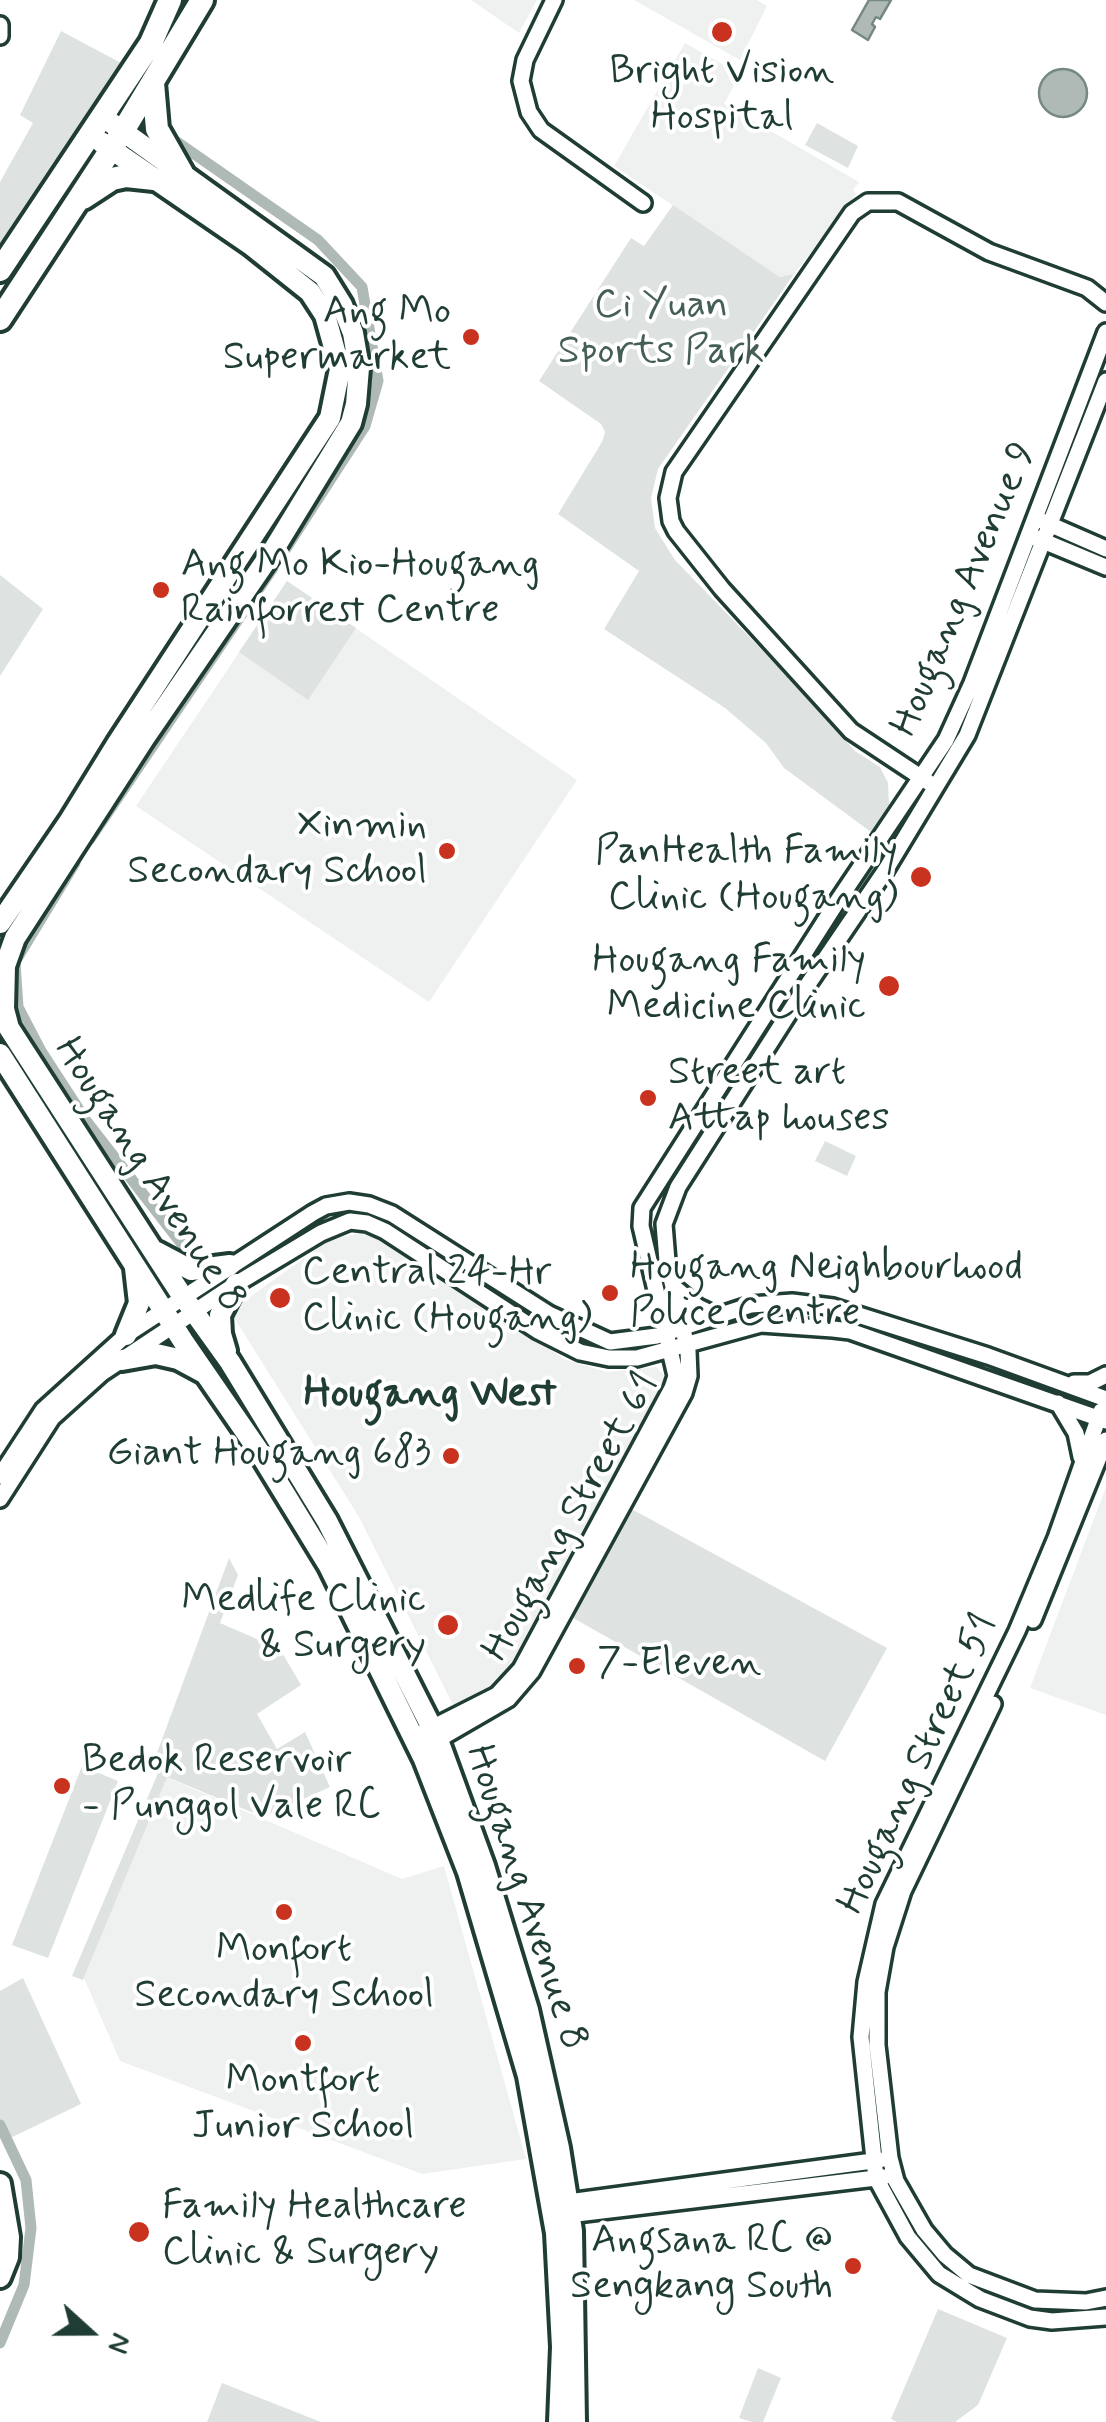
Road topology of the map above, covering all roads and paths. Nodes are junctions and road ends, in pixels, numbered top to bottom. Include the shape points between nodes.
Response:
1 (170, 0) edge
2 (202, 2) edge
3 (553, 2) edge
4 (0, 25) edge
5 (0, 36) edge
6 (153, 83) junction
7 (97, 126) junction
8 (117, 140) junction
9 (182, 174) junction
10 (154, 179) junction
11 (643, 203) dead end
12 (75, 204) junction
13 (0, 270) edge
14 (1087, 288) junction
15 (1106, 288) edge
16 (1106, 303) edge
17 (0, 319) edge
18 (1106, 332) edge
19 (1106, 381) edge
20 (1034, 518) junction
21 (1051, 525) junction
22 (1028, 535) junction
23 (1045, 542) junction
24 (1106, 549) edge
25 (1106, 568) edge
26 (212, 600) junction
27 (232, 612) junction
28 (137, 732) junction
29 (919, 777) junction
30 (936, 787) junction
31 (0, 923) edge
32 (0, 1054) edge
33 (143, 1254) junction
34 (233, 1274) junction
35 (675, 1288) junction
36 (660, 1305) junction
37 (179, 1312) junction
38 (715, 1314) junction
39 (720, 1333) junction
40 (685, 1334) junction
41 (126, 1335) junction
42 (642, 1339) junction
43 (668, 1340) junction
44 (645, 1356) junction
45 (122, 1360) junction
46 (230, 1362) junction
47 (1106, 1375) edge
48 (683, 1376) junction
49 (210, 1377) junction
50 (1066, 1384) junction
51 (1106, 1399) edge
52 (1058, 1403) junction
53 (1102, 1419) edge
54 (1106, 1440) edge
55 (1094, 1464) edge
56 (0, 1476) edge
57 (0, 1499) edge
58 (426, 1739) junction
59 (890, 2158) junction
60 (874, 2170) junction
61 (894, 2175) junction
62 (0, 2184) edge
63 (562, 2209) junction
64 (0, 2278) edge
65 (1106, 2298) edge
66 (1106, 2317) edge
67 (558, 2422) edge
68 (575, 2422) edge

1 - 7 highway
2 - 6 highway
3 - 11 street via 524,60 521,81 530,112 541,130
4 - 5 street
6 - 8 highway
6 - 9 highway via 157,129
7 - 8 main road, Hougang Avenue 8
7 - 13 highway
8 - 9 main road, Hougang Avenue 8
8 - 10 main road, Hougang Avenue 8
8 - 12 highway
9 - 27 main road, Hougang Avenue 8 via 324,276 353,333 359,368 351,424
10 - 12 highway via 112,179
10 - 26 main road, Hougang Avenue 8 via 310,292 325,315 340,369 330,418
12 - 17 highway
14 - 15 street
14 - 16 street
14 - 29 street via 990,252 898,202 868,202 852,214 674,472 670,521 699,560 844,724
18 - 20 street, Hougang Avenue 9
19 - 21 street, Hougang Avenue 9
20 - 21 street
20 - 22 street, Hougang Avenue 9
21 - 23 street, Hougang Avenue 9
21 - 24 street
22 - 23 street
22 - 29 street, Hougang Avenue 9 via 956,720
23 - 25 street
23 - 30 street, Hougang Avenue 9 via 981,704
26 - 27 main road
26 - 28 main road, Hougang Avenue 8
27 - 28 main road, Hougang Avenue 8
28 - 31 main road, Hougang Avenue 8
28 - 33 main road, Hougang Avenue 8 via 15,938 2,991 10,1028
29 - 30 street
29 - 36 street, Hougang Avenue 9 via 642,1208
30 - 35 street, Hougang Avenue 9 via 678,1187 664,1224
32 - 33 main road, Hougang Avenue 8
33 - 34 main road
33 - 37 main road, Hougang Avenue 8
33 - 41 main road via 139,1303
34 - 37 street
34 - 42 street via 326,1206 369,1205 573,1327 610,1342
34 - 44 street via 335,1225 367,1222 552,1340 609,1358
34 - 46 main road via 220,1315
35 - 38 street
35 - 40 street, Hougang Avenue 9
36 - 42 street
36 - 43 street, Hougang Avenue 9
37 - 41 street
37 - 45 street
37 - 46 main road, Hougang Avenue 8
37 - 49 main road, Hougang Avenue 8
38 - 40 street
38 - 50 street via 792,1302 833,1307
39 - 40 street
39 - 48 street
39 - 52 street via 761,1324 850,1331
40 - 43 street
40 - 48 street, Hougang Street 61
41 - 56 street via 43,1410
42 - 43 street
43 - 44 street
43 - 48 street, Hougang Street 61
44 - 48 street
45 - 49 main road via 156,1354
45 - 57 street via 52,1418
46 - 58 main road, Hougang Avenue 8 via 349,1560
47 - 50 street via 1090,1384
48 - 58 street, Hougang Street 61 via 520,1669 497,1695
49 - 58 main road, Hougang Avenue 8 via 329,1566
50 - 51 street
51 - 53 street, Hougang Street 51
52 - 53 street
52 - 55 street
53 - 55 street, Hougang Street 51
54 - 55 street, Hougang Street 51
55 - 59 street, Hougang Street 51 via 1046,1594 891,1922 877,1992
55 - 60 street, Hougang Street 51 via 880,1918 862,2025
58 - 63 main road, Hougang Avenue 8
59 - 60 street
59 - 61 street, Hougang Street 51
60 - 61 street
60 - 63 street
60 - 66 street, Hougang Street 51 via 908,2237 954,2285 1030,2318
61 - 65 street, Hougang Street 51 via 924,2230 969,2275 1035,2300
62 - 64 main road via 10,2236
63 - 67 main road, Hougang Avenue 8
63 - 68 main road, Hougang Avenue 8 via 575,2290

